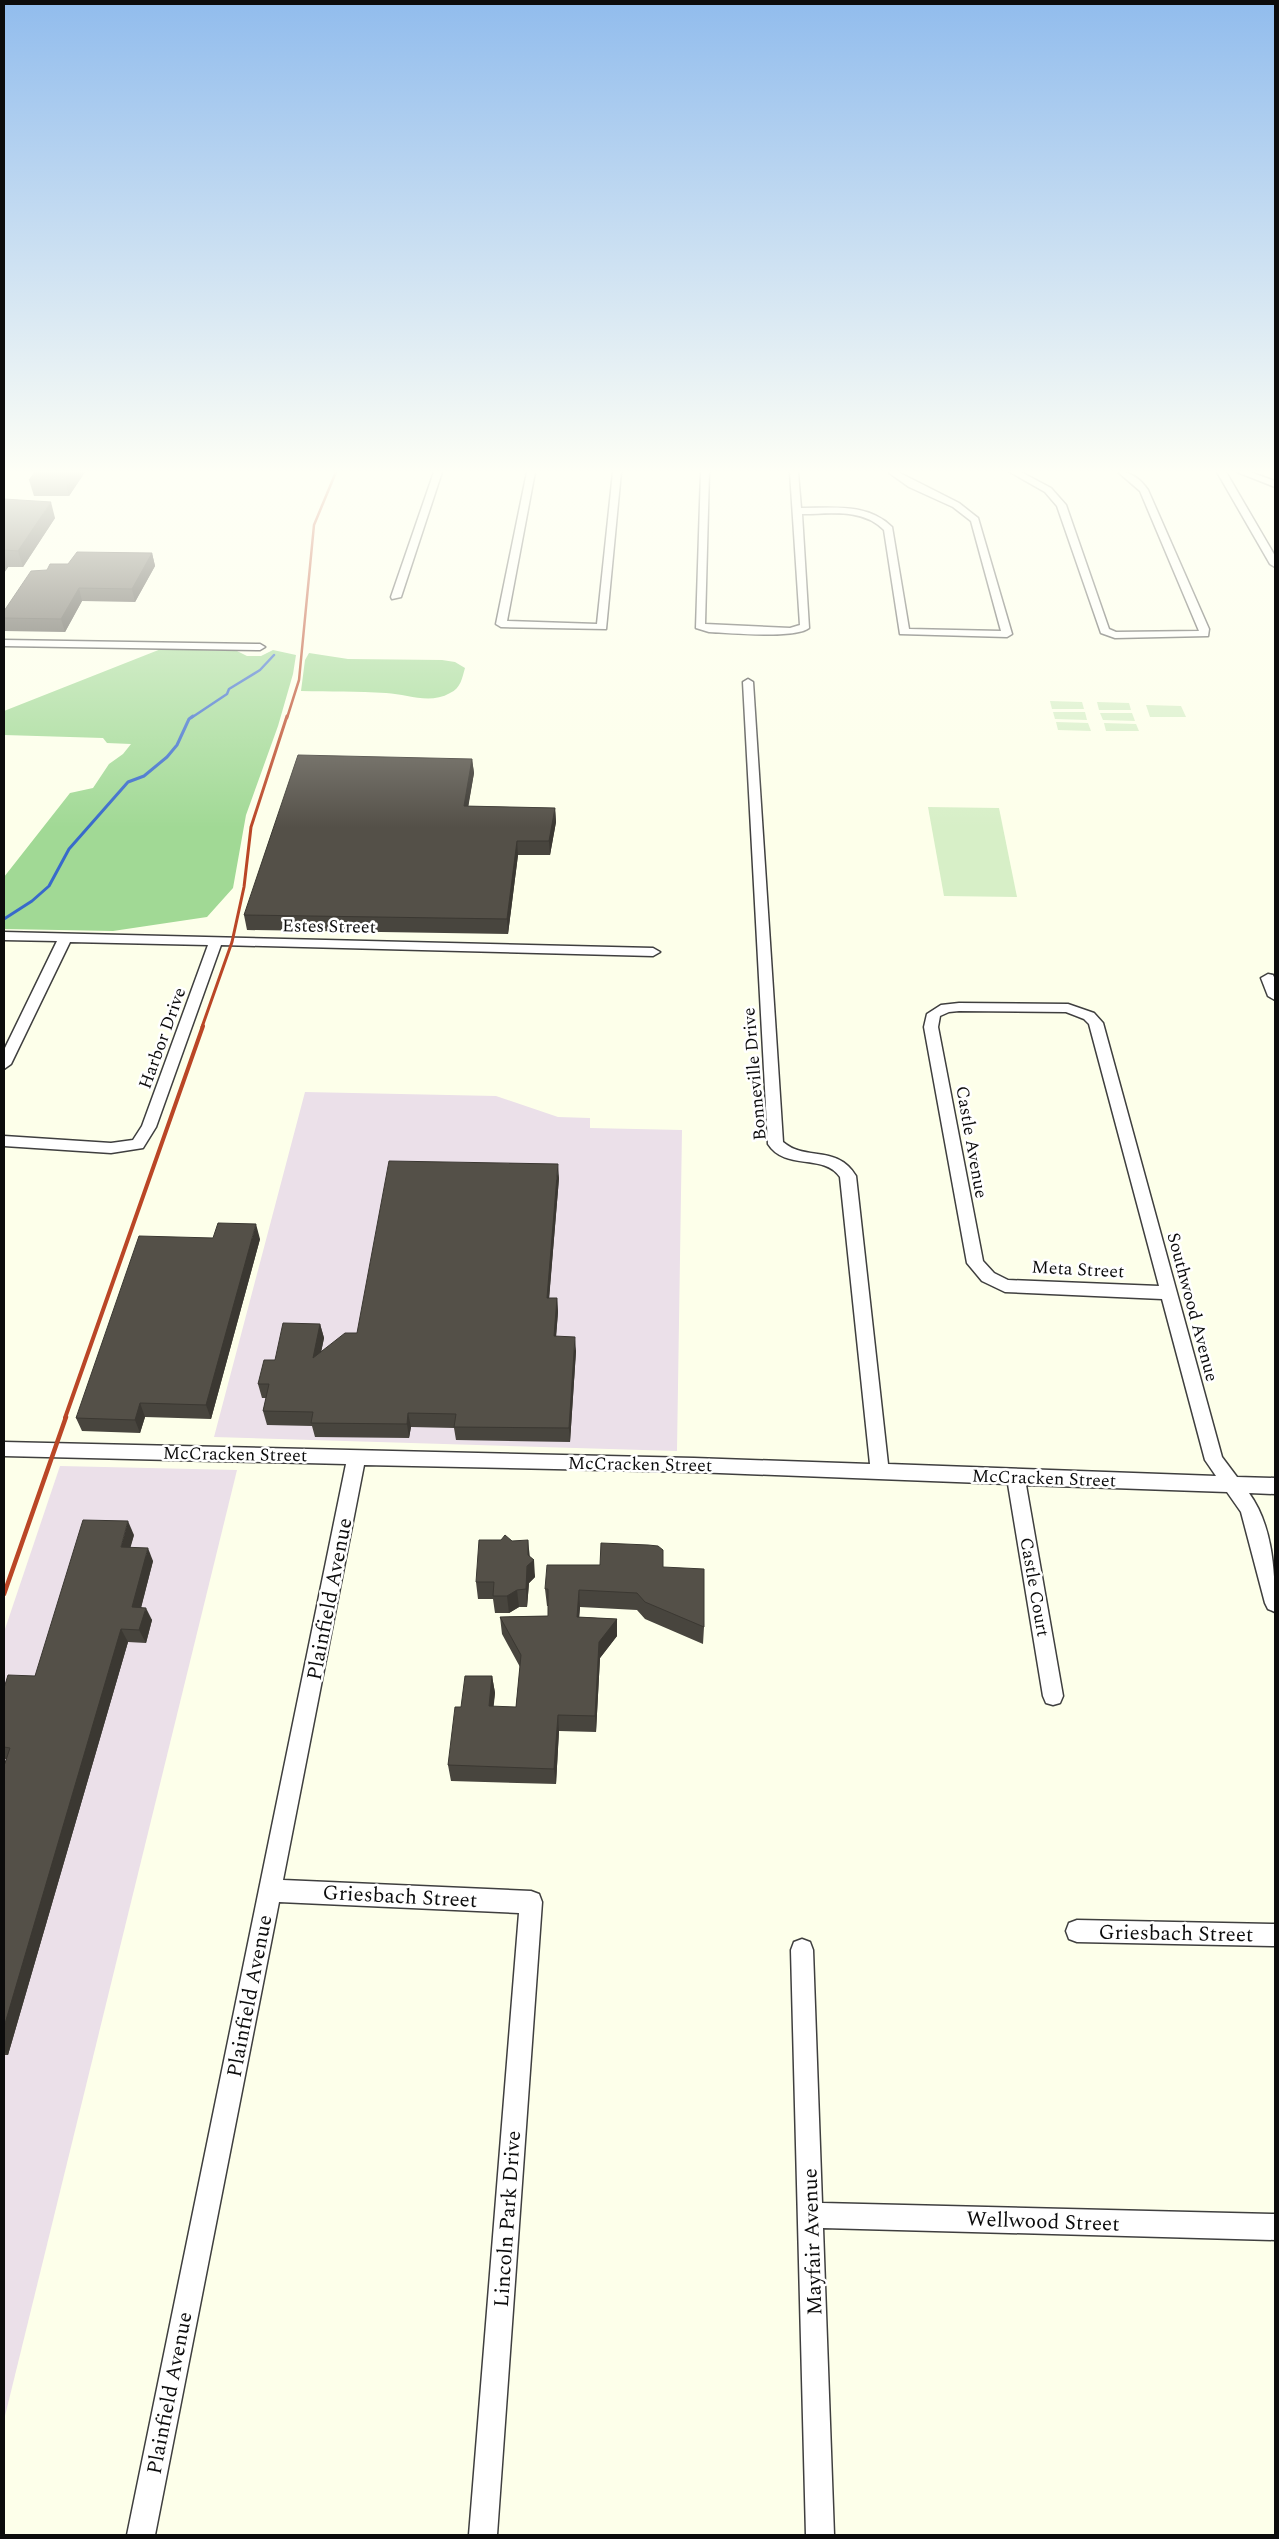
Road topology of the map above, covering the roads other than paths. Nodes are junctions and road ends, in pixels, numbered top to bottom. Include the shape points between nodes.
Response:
1 (398, 590) edge
2 (508, 590) edge
3 (606, 590) edge
4 (701, 590) edge
5 (802, 590) edge
6 (898, 590) edge
7 (995, 590) edge
8 (1091, 590) edge
9 (1187, 590) edge
10 (396, 597) dead end
11 (805, 626) joint
12 (709, 630) joint
13 (4, 642) edge
14 (260, 647) dead end
15 (748, 682) dead end
16 (4, 936) edge
17 (65, 938) junction
18 (216, 942) junction
19 (653, 952) dead end
20 (1268, 978) dead end
21 (1275, 996) edge
22 (1089, 1016) joint
23 (4, 1064) edge
24 (4, 1141) edge
25 (988, 1277) joint
26 (1169, 1293) junction
27 (4, 1449) edge
28 (357, 1457) junction
29 (880, 1472) junction
30 (1016, 1477) junction
31 (1231, 1484) junction
32 (1275, 1486) edge
33 (1275, 1603) edge
34 (1053, 1696) dead end
35 (270, 1891) junction
36 (531, 1902) joint
37 (1078, 1931) dead end
38 (1275, 1935) edge
39 (802, 1950) dead end
40 (811, 2214) junction
41 (1275, 2227) edge
42 (141, 2535) edge
43 (483, 2535) edge
44 (820, 2535) edge

1 - 10 street
2 - 3 street via 501,624 602,627
4 - 12 street via 700,623 701,627
5 - 11 street
6 - 7 street via 904,632 1007,634
8 - 9 street via 1105,631 1115,635 1204,634
11 - 12 street via 796,631
13 - 14 street
15 - 29 street, Bonneville Drive via 776,1144 792,1156 835,1162 844,1166 848,1176
16 - 17 street, Estes Street
17 - 18 street, Estes Street
17 - 23 street
18 - 19 street, Estes Street
18 - 24 street, Harbor Drive via 149,1127 138,1144 111,1148
20 - 21 street
22 - 25 street, Castle Avenue via 1068,1008 959,1006 938,1011 933,1017 931,1027 975,1262
22 - 26 street, Southwood Avenue via 1096,1023
25 - 26 street, Meta Street via 1005,1286
26 - 31 street, Southwood Avenue via 1214,1460
27 - 28 street, McCracken Street
28 - 29 street, McCracken Street
28 - 35 street, Plainfield Avenue
29 - 30 street, McCracken Street
30 - 31 street, McCracken Street
30 - 34 street, Castle Court
31 - 32 street, McCracken Street
31 - 33 street, Southwood Avenue via 1250,1509
35 - 36 street, Griesbach Street
35 - 42 street, Plainfield Avenue
36 - 43 street, Lincoln Park Drive
37 - 38 street, Griesbach Street
39 - 40 street, Mayfair Avenue
40 - 41 street, Wellwood Street
40 - 44 street, Mayfair Avenue

